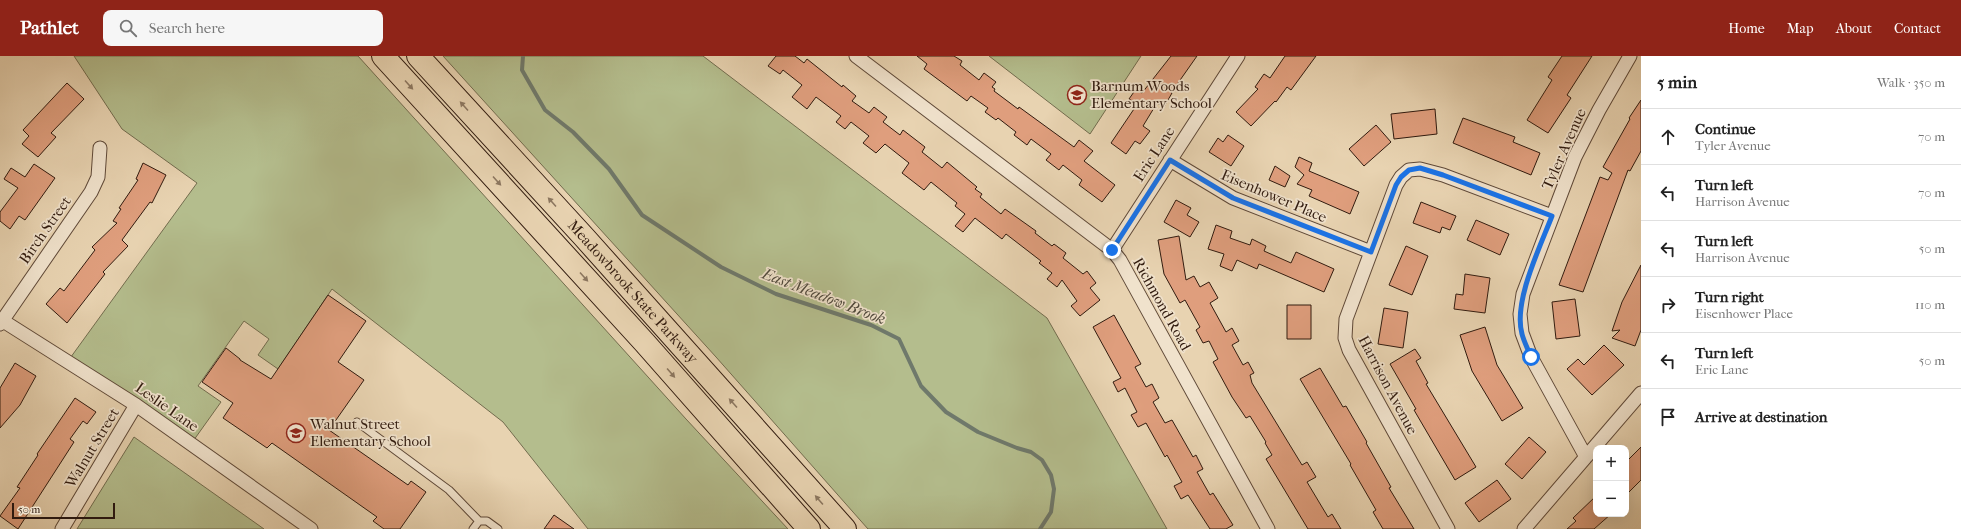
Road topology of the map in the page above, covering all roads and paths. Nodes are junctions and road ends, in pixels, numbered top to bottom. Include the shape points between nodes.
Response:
1 (383, 56) edge
2 (418, 56) edge
3 (856, 56) edge
4 (1238, 56) edge
5 (1630, 56) edge
6 (100, 148) dead end
7 (1170, 160) junction
8 (1552, 216) junction
9 (1112, 250) junction
10 (1371, 252) junction
11 (1, 321) edge
12 (1641, 394) edge
13 (136, 405) junction
14 (357, 422) dead end
15 (1586, 458) junction
16 (479, 521) junction
17 (62, 529) edge
18 (311, 529) edge
19 (474, 529) edge
20 (498, 529) edge
21 (809, 529) edge
22 (845, 529) edge
23 (1268, 529) edge
24 (1448, 529) edge
25 (1524, 529) edge

1 -> 21 highway, Meadowbrook State Parkway via 644,342
22 -> 2 highway, Meadowbrook State Parkway via 589,242
3 - 9 street, Richmond Road
4 - 7 street, Eric Lane
5 - 8 street, Tyler Avenue via 1575,157
6 - 11 street, Birch Street via 98,177 91,192
7 - 9 street, Eric Lane
7 - 10 street, Eisenhower Place via 1233,198
8 - 10 street, Harrison Avenue via 1443,175 1413,168 1405,172 1396,185
8 - 15 street, Tyler Avenue via 1523,294 1520,314 1522,333 1531,357
9 - 23 street, Richmond Road via 1126,270
10 - 24 street, Harrison Avenue via 1346,319 1345,338 1349,350
11 - 13 street, Leslie Lane
12 - 15 street
13 - 17 street, Walnut Street
13 - 18 street, Leslie Lane
14 - 16 lane via 449,490
15 - 25 street
16 - 19 lane
16 - 20 lane via 487,521

